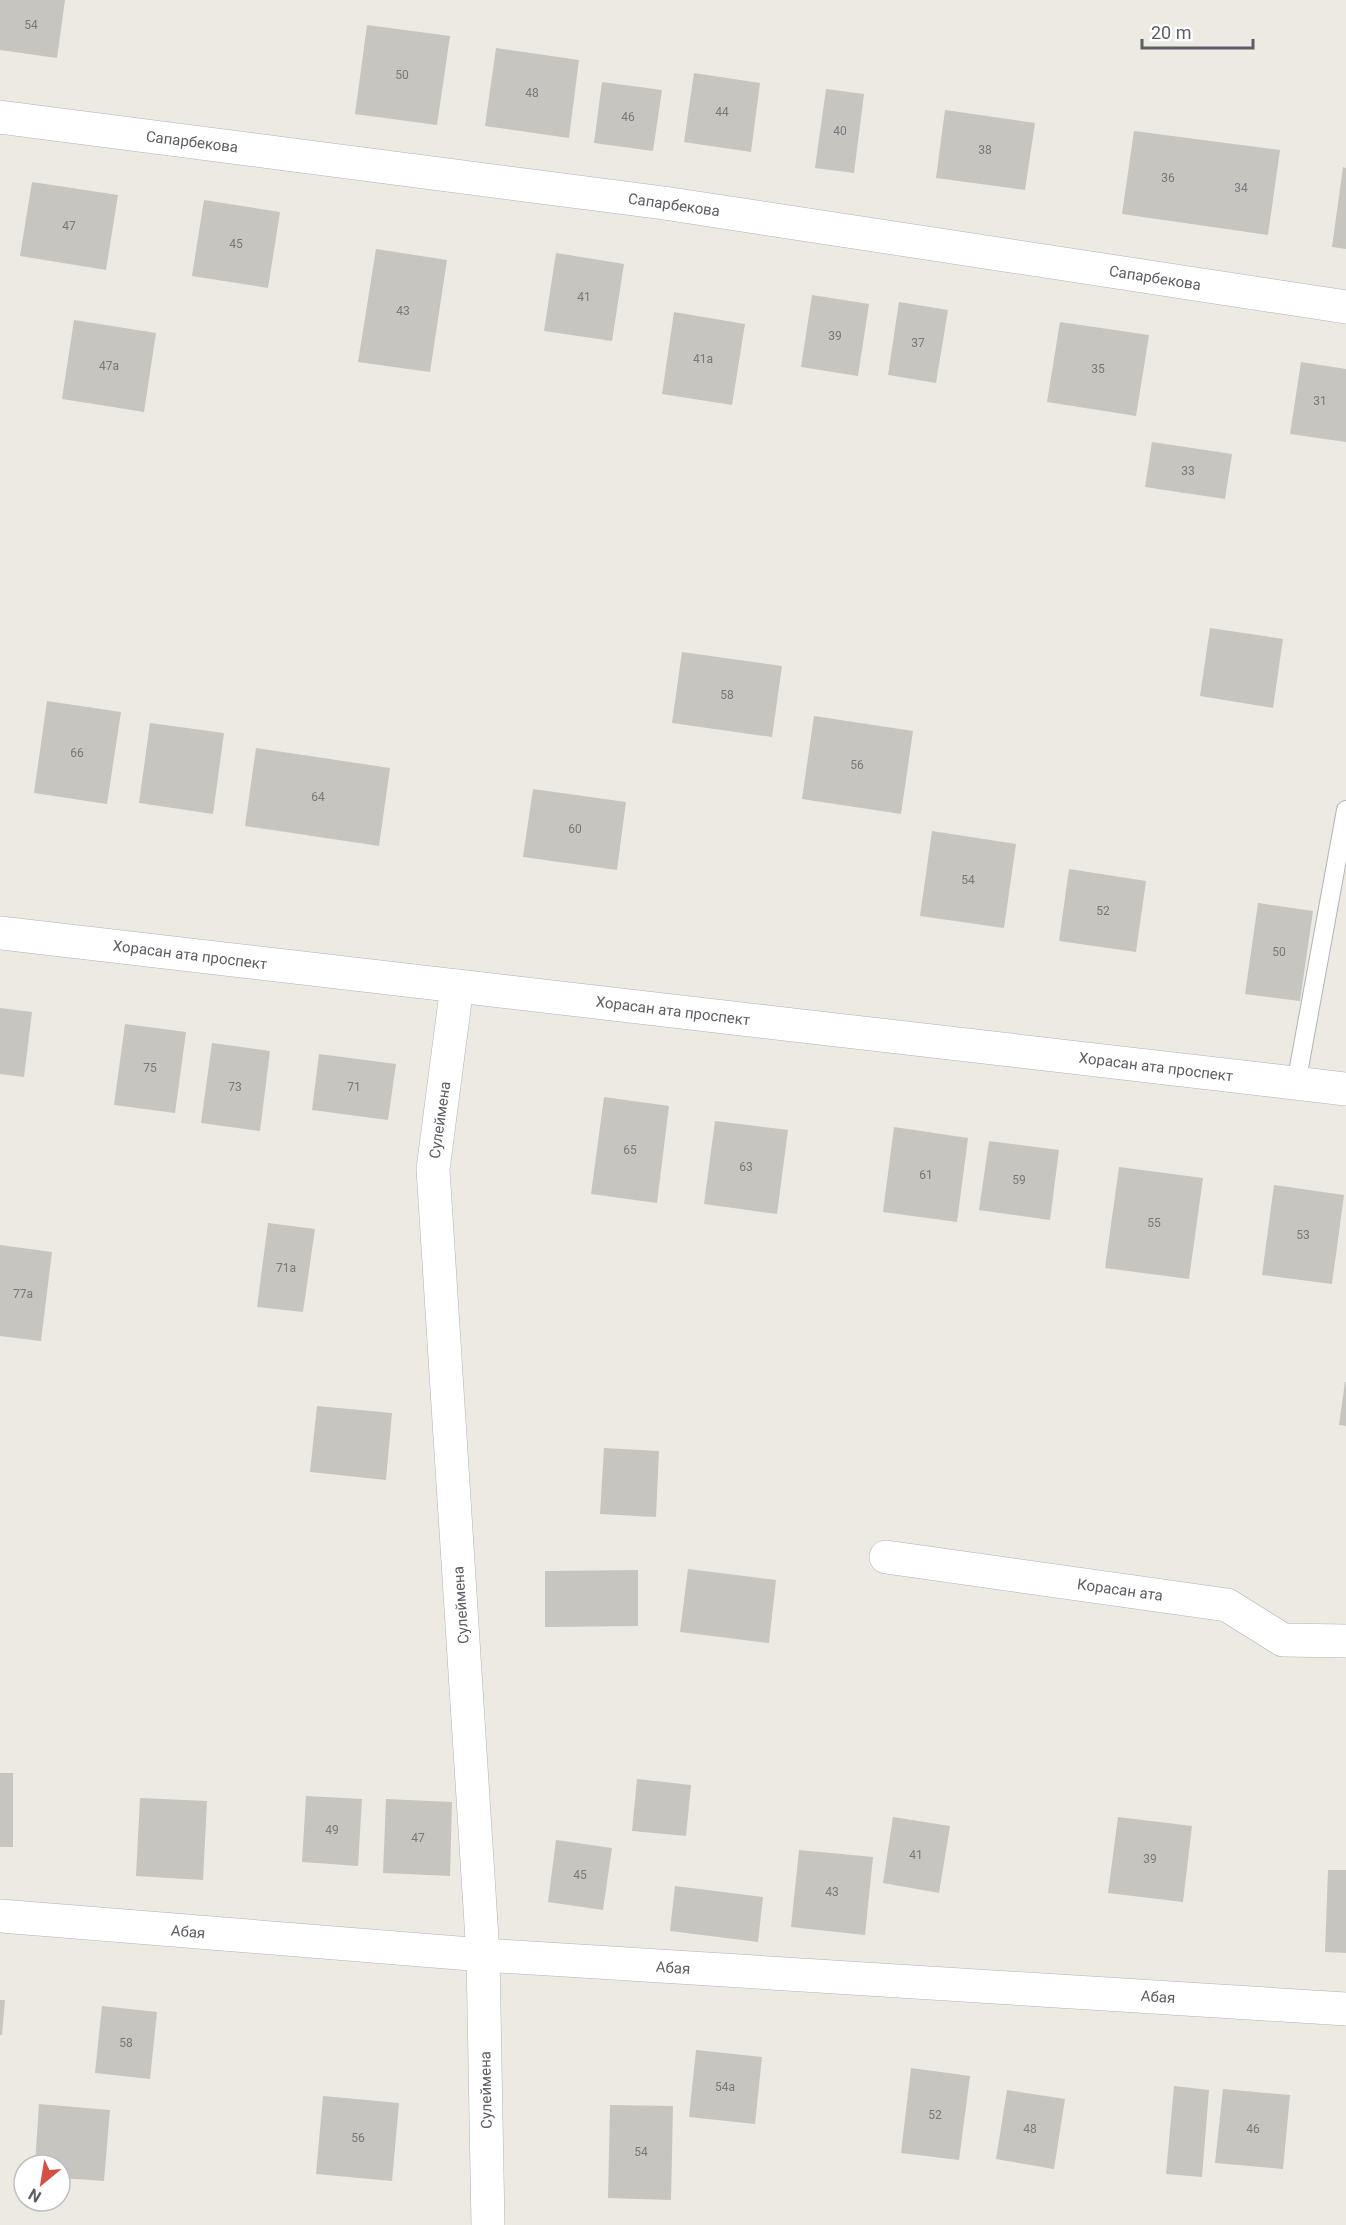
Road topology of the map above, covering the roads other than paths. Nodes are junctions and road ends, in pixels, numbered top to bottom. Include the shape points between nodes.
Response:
1 (0, 117) edge
2 (1346, 307) edge
3 (1346, 810) edge
4 (0, 933) edge
5 (458, 986) junction
6 (1296, 1084) junction
7 (1346, 1089) edge
8 (886, 1557) dead end
9 (1346, 1641) edge
10 (0, 1917) edge
11 (483, 1956) junction
12 (1346, 2009) edge
13 (488, 2225) edge

1 - 2 street, Сапарбекова via 675,204
3 - 6 lane
4 - 5 street, Хорасан ата проспект
5 - 6 street, Хорасан ата проспект
5 - 11 street, Сулеймена via 433,1169
6 - 7 street, Хорасан ата проспект
8 - 9 street, Корасан ата via 1227,1605 1282,1640
10 - 11 street, Абая
11 - 12 street, Абая
11 - 13 street, Сулеймена

